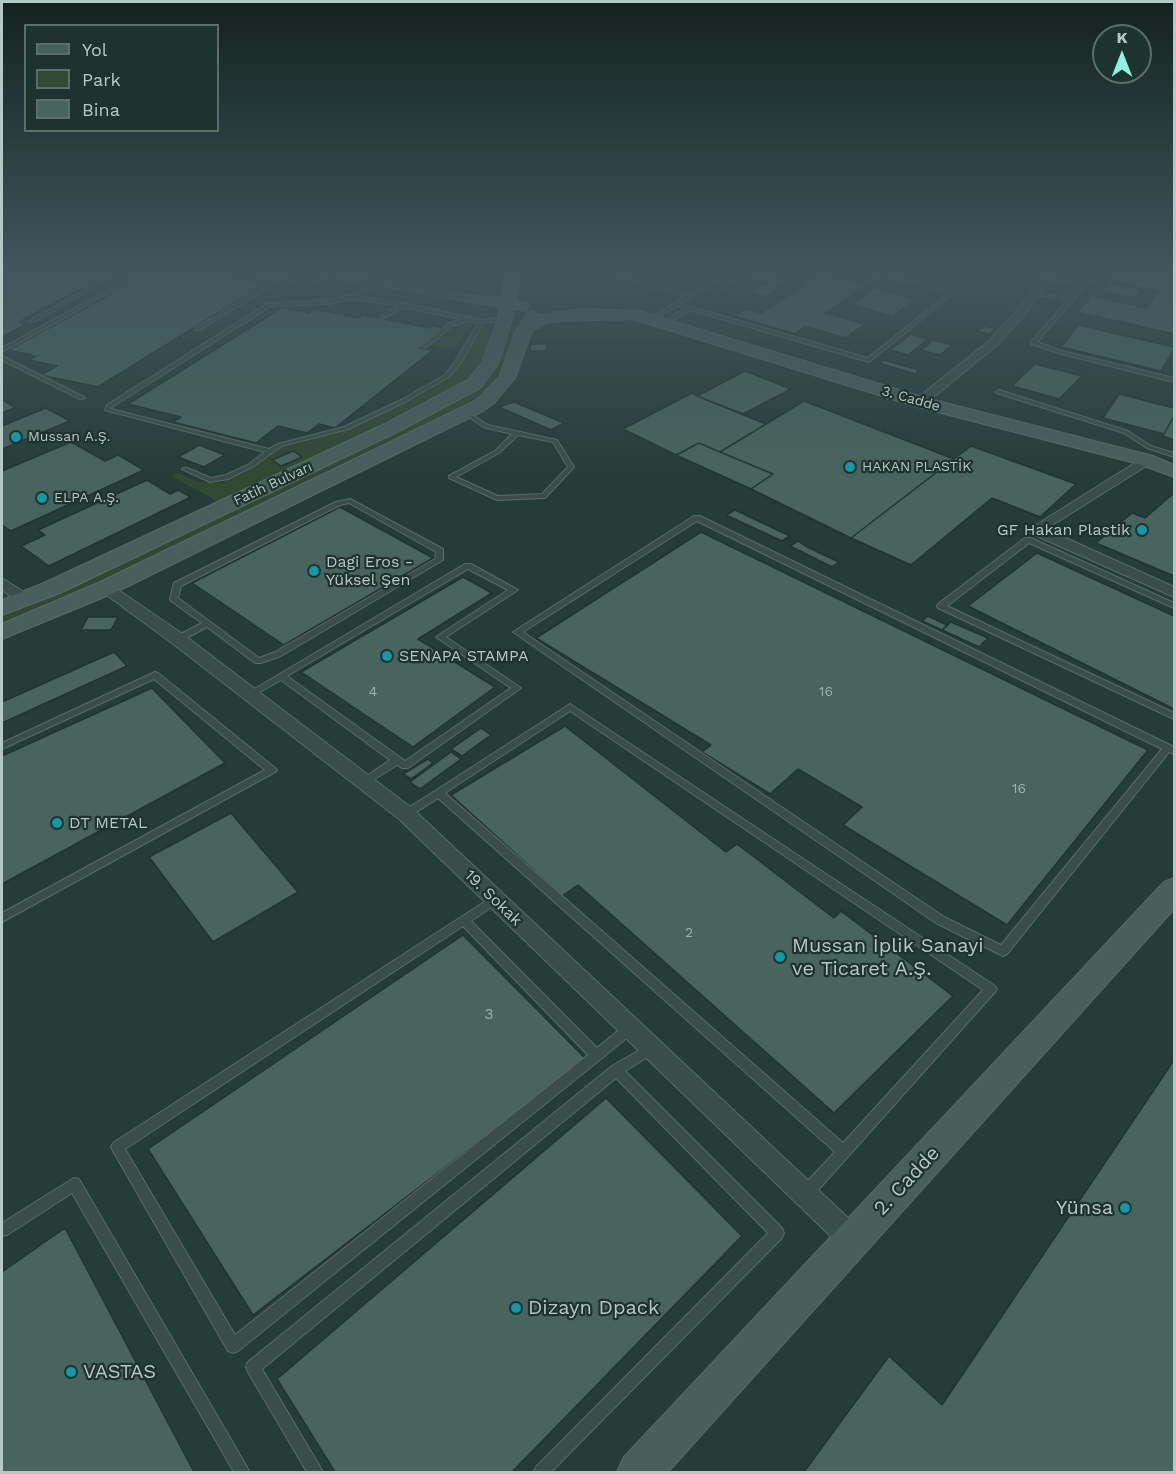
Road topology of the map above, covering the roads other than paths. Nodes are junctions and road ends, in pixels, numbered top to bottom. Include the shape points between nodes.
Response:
1 (17, 342) edge
2 (211, 342) edge
3 (430, 342) edge
4 (469, 342) edge
5 (495, 342) edge
6 (520, 342) edge
7 (724, 342) edge
8 (806, 342) edge
9 (891, 342) edge
10 (994, 342) edge
11 (1034, 342) edge
12 (425, 346) dead end
13 (2, 350) edge
14 (2, 358) edge
15 (1174, 380) edge
16 (999, 392) dead end
17 (82, 398) dead end
18 (920, 402) junction
19 (466, 413) junction
20 (517, 433) junction
21 (268, 451) junction
22 (1174, 455) edge
23 (1146, 460) junction
24 (185, 469) dead end
25 (1174, 471) edge
26 (2, 583) edge
27 (106, 588) junction
28 (1174, 592) edge
29 (24, 599) junction
30 (1174, 606) edge
31 (2, 608) edge
32 (207, 624) junction
33 (2, 632) edge
34 (178, 639) junction
35 (281, 676) junction
36 (250, 694) junction
37 (1174, 716) edge
38 (2, 746) edge
39 (1171, 749) edge
40 (397, 760) junction
41 (364, 782) junction
42 (438, 793) junction
43 (406, 814) junction
44 (1174, 890) edge
45 (495, 899) junction
46 (2, 918) edge
47 (464, 920) junction
48 (629, 1029) junction
49 (650, 1049) junction
50 (596, 1055) junction
51 (616, 1070) junction
52 (844, 1152) junction
53 (805, 1195) junction
54 (2, 1230) edge
55 (853, 1240) junction
56 (242, 1473) edge
57 (315, 1473) edge
58 (541, 1473) edge
59 (639, 1473) edge

1 - 13 lane
2 - 21 lane via 108,410
3 - 12 lane
4 - 21 lane via 453,370 436,383 346,428
5 - 29 main road, Fatih Bulvarı via 486,371 461,393
6 - 19 main road via 504,383
7 - 18 main road, 3. Cadde
8 - 9 lane via 869,360
10 - 18 street
11 - 15 lane via 1060,352
14 - 17 lane
16 - 22 lane via 1125,432 1149,447
18 - 23 main road, 3. Cadde
19 - 20 lane via 486,426
19 - 27 main road
20 - 20 lane via 555,441 571,467 544,496 497,498 451,477 497,452
21 - 24 lane via 250,466 218,479 210,480
23 - 25 main road, 3. Cadde
23 - 28 street via 1035,530
26 - 29 street
27 - 33 main road
27 - 34 street, 19. Sokak
29 - 31 main road, Fatih Bulvarı
30 - 37 lane via 1028,540 941,606
32 - 32 lane via 258,661 278,654 439,560 440,551 350,501 338,503 177,585 174,599
32 - 34 lane
34 - 36 street, 19. Sokak
35 - 36 lane
35 - 40 lane
35 - 40 lane via 468,566 514,590 440,637 517,688 405,766
36 - 41 street, 19. Sokak
38 - 46 lane via 155,675 272,770
39 - 39 lane via 1003,951 940,920 517,632 698,518
40 - 41 lane
41 - 43 street, 19. Sokak
42 - 43 lane
42 - 52 lane
42 - 52 lane via 570,707 991,989
43 - 45 street, 19. Sokak
44 - 55 main road, 2. Cadde
45 - 47 lane
45 - 48 street, 19. Sokak
47 - 50 lane
47 - 50 lane via 117,1148 233,1346
48 - 49 street, 19. Sokak
48 - 50 lane
49 - 51 lane
49 - 53 street, 19. Sokak
51 - 57 lane via 253,1367
51 - 58 lane via 777,1233
52 - 53 lane
53 - 55 street, 19. Sokak
54 - 56 lane via 74,1184
55 - 59 main road, 2. Cadde

